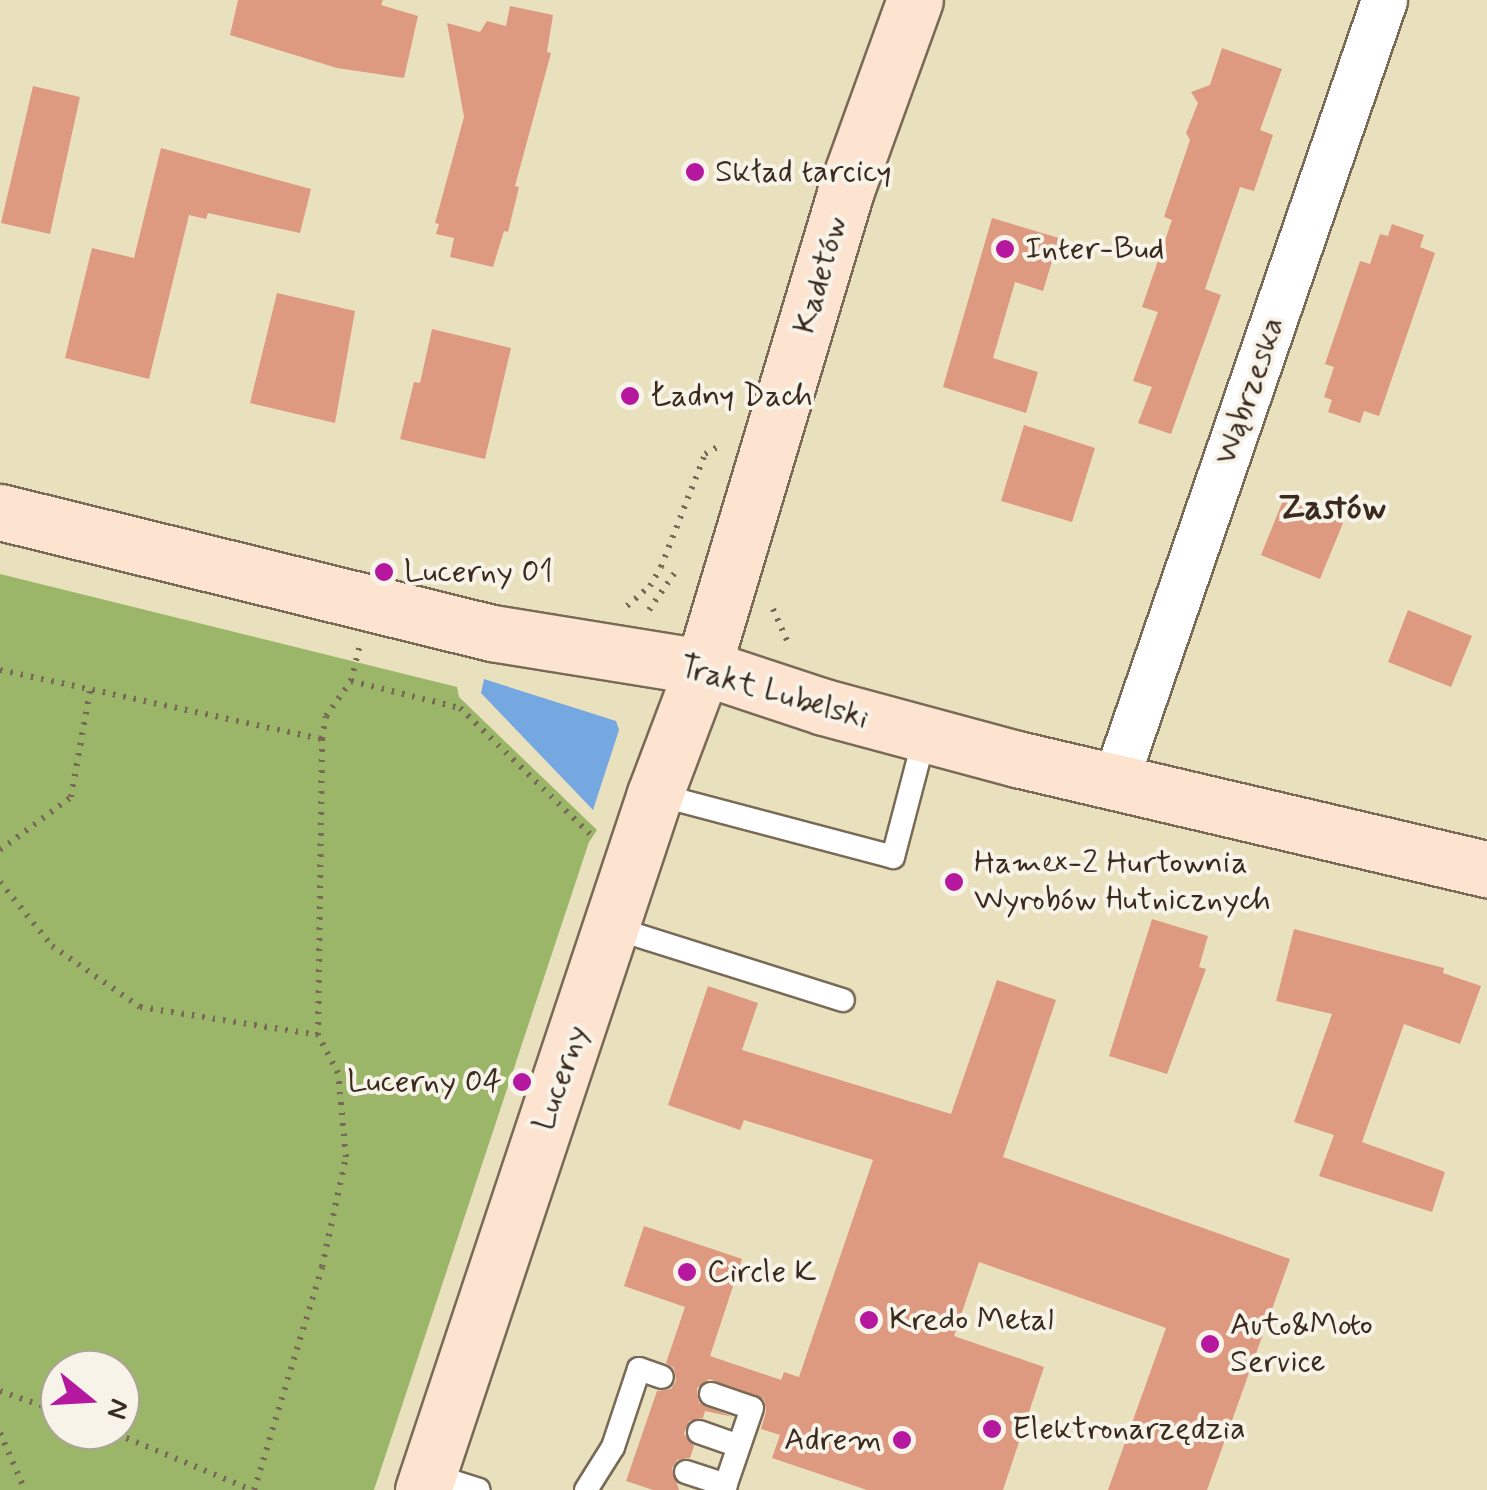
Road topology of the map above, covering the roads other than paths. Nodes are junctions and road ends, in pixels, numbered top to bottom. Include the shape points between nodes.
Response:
1 (915, 0) edge
2 (1384, 0) edge
3 (0, 512) edge
4 (703, 668) junction
5 (925, 735) junction
6 (1115, 781) junction
7 (655, 794) junction
8 (1487, 869) edge
9 (611, 928) junction
10 (843, 1000) dead end
11 (662, 1377) dead end
12 (711, 1394) dead end
13 (626, 1408) junction
14 (649, 1416) dead end
15 (698, 1432) dead end
16 (738, 1446) junction
17 (686, 1472) dead end
18 (426, 1482) edge
19 (725, 1488) edge
20 (480, 1490) edge
21 (586, 1490) edge

1 - 4 street, Kadetów via 845,193
2 - 6 street, Wąbrzeska
3 - 4 street, Trakt Lubelski via 492,633
4 - 5 street, Trakt Lubelski
4 - 7 street, Lucerny
5 - 6 street, Trakt Lubelski
5 - 7 lane via 893,857
6 - 8 street, Trakt Lubelski
7 - 9 street, Lucerny
9 - 10 lane
9 - 18 street, Lucerny
11 - 13 lane via 639,1370
12 - 16 lane via 752,1408
13 - 14 lane
13 - 21 lane via 624,1451
15 - 16 lane
16 - 19 lane
17 - 19 lane
18 - 20 lane

